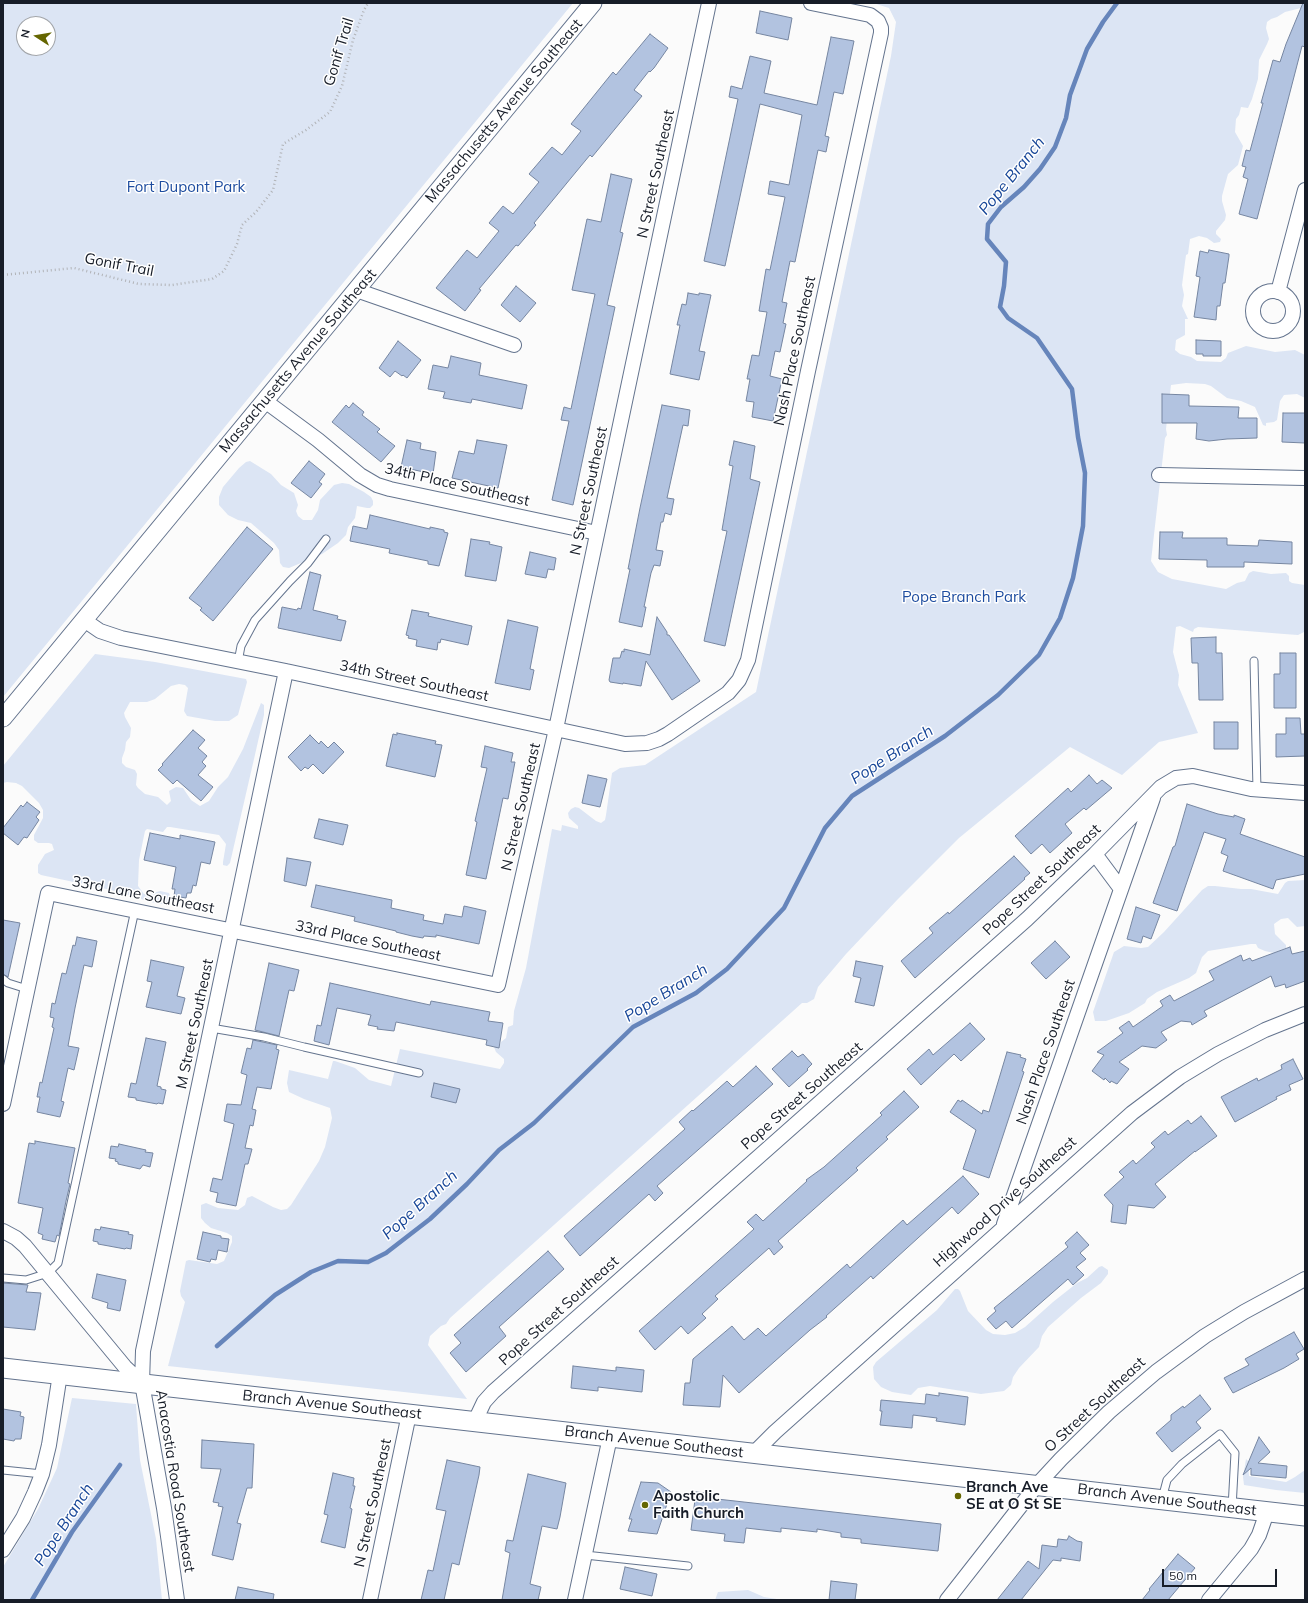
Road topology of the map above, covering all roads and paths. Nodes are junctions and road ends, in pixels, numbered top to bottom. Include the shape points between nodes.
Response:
1 (368, 3) edge
2 (593, 3) edge
3 (709, 3) edge
4 (811, 3) edge
5 (1305, 190) edge
6 (3, 275) edge
7 (356, 290) junction
8 (1278, 292) dead end
9 (514, 345) dead end
10 (265, 401) junction
11 (1159, 475) dead end
12 (1305, 478) edge
13 (597, 533) junction
14 (326, 539) dead end
15 (84, 620) junction
16 (1254, 661) dead end
17 (238, 662) junction
18 (286, 672) junction
19 (728, 693) joint
20 (3, 718) edge
21 (556, 729) junction
22 (1257, 790) junction
23 (1305, 793) edge
24 (1153, 794) junction
25 (1095, 854) junction
26 (1121, 889) junction
27 (135, 910) junction
28 (232, 930) junction
29 (3, 979) edge
30 (498, 985) joint
31 (27, 989) junction
32 (1305, 1014) edge
33 (211, 1028) junction
34 (419, 1073) dead end
35 (3, 1104) edge
36 (1004, 1226) junction
37 (3, 1231) edge
38 (48, 1273) junction
39 (3, 1278) edge
40 (1305, 1280) edge
41 (3, 1368) edge
42 (60, 1374) junction
43 (142, 1383) junction
44 (410, 1414) junction
45 (475, 1421) junction
46 (610, 1437) junction
47 (754, 1453) junction
48 (3, 1470) edge
49 (42, 1474) junction
50 (1037, 1485) junction
51 (1162, 1500) junction
52 (1232, 1508) junction
53 (1267, 1512) junction
54 (1305, 1516) edge
55 (3, 1550) edge
56 (585, 1556) junction
57 (688, 1566) dead end
58 (177, 1600) edge
59 (370, 1600) edge
60 (575, 1600) edge
61 (947, 1600) edge
62 (1209, 1600) edge

1 - 6 path, Gonif Trail via 353,40 342,86 330,112 283,144 273,190 242,225 237,244 224,271 212,279 172,285 139,284 74,268
2 - 7 street, Massachusetts Avenue Southeast
3 - 13 street, N Street Southeast
4 - 19 street, Nash Place Southeast via 870,15 878,22 881,34 748,660 739,680
5 - 8 street
7 - 9 street
7 - 10 street, Massachusetts Avenue Southeast
10 - 13 street, 34th Place Southeast via 306,430 360,475 378,485
10 - 15 street, Massachusetts Avenue Southeast
11 - 12 street
13 - 21 street, N Street Southeast
14 - 17 lane via 308,563 255,620 241,646
15 - 17 street, 34th Street Southeast via 113,636
15 - 20 street, Massachusetts Avenue Southeast
16 - 22 lane
17 - 18 street, 34th Street Southeast
18 - 21 street, 34th Street Southeast
18 - 28 street, M Street Southeast
19 - 21 street, 34th Street Southeast via 668,734 647,743 625,744
21 - 30 street, N Street Southeast
22 - 23 street
22 - 24 street via 1188,776 1171,780
24 - 25 street, Pope Street Southeast
24 - 26 street, Nash Place Southeast
25 - 26 street
25 - 45 street, Pope Street Southeast via 1027,919 493,1392 484,1402
26 - 36 street, Nash Place Southeast
27 - 28 street, 33rd Lane Southeast
27 - 31 street, 33rd Lane Southeast via 48,893
27 - 38 lane via 58,1263
28 - 30 street, 33rd Place Southeast
28 - 33 street, M Street Southeast
29 - 31 lane
31 - 35 street
32 - 36 street, Highwood Drive Southeast via 1231,1046 1168,1086 1132,1113
33 - 34 lane via 264,1037
33 - 43 street, M Street Southeast via 143,1351
36 - 47 street, Highwood Drive Southeast
37 - 38 street, Anacostia Road Southeast via 21,1242
38 - 39 lane via 26,1280
38 - 43 street, Anacostia Road Southeast
40 - 50 street, O Street Southeast via 1231,1320 1156,1372 1096,1424
41 - 42 main road, Branch Avenue Southeast
42 - 43 main road, Branch Avenue Southeast
42 - 49 street
43 - 44 main road, Branch Avenue Southeast
43 - 58 street, Anacostia Road Southeast
44 - 45 main road, Branch Avenue Southeast
44 - 59 street, N Street Southeast
45 - 46 main road, Branch Avenue Southeast
46 - 47 main road, Branch Avenue Southeast
46 - 56 street
47 - 50 main road, Branch Avenue Southeast
48 - 49 lane
49 - 55 street via 23,1518
50 - 51 main road, Branch Avenue Southeast
50 - 61 street, O Street Southeast
51 - 52 main road, Branch Avenue Southeast
51 - 52 lane via 1167,1480 1182,1464 1220,1434 1235,1453
52 - 53 main road, Branch Avenue Southeast
53 - 54 main road, Branch Avenue Southeast
53 - 62 street via 1251,1549
56 - 57 lane
56 - 60 street

